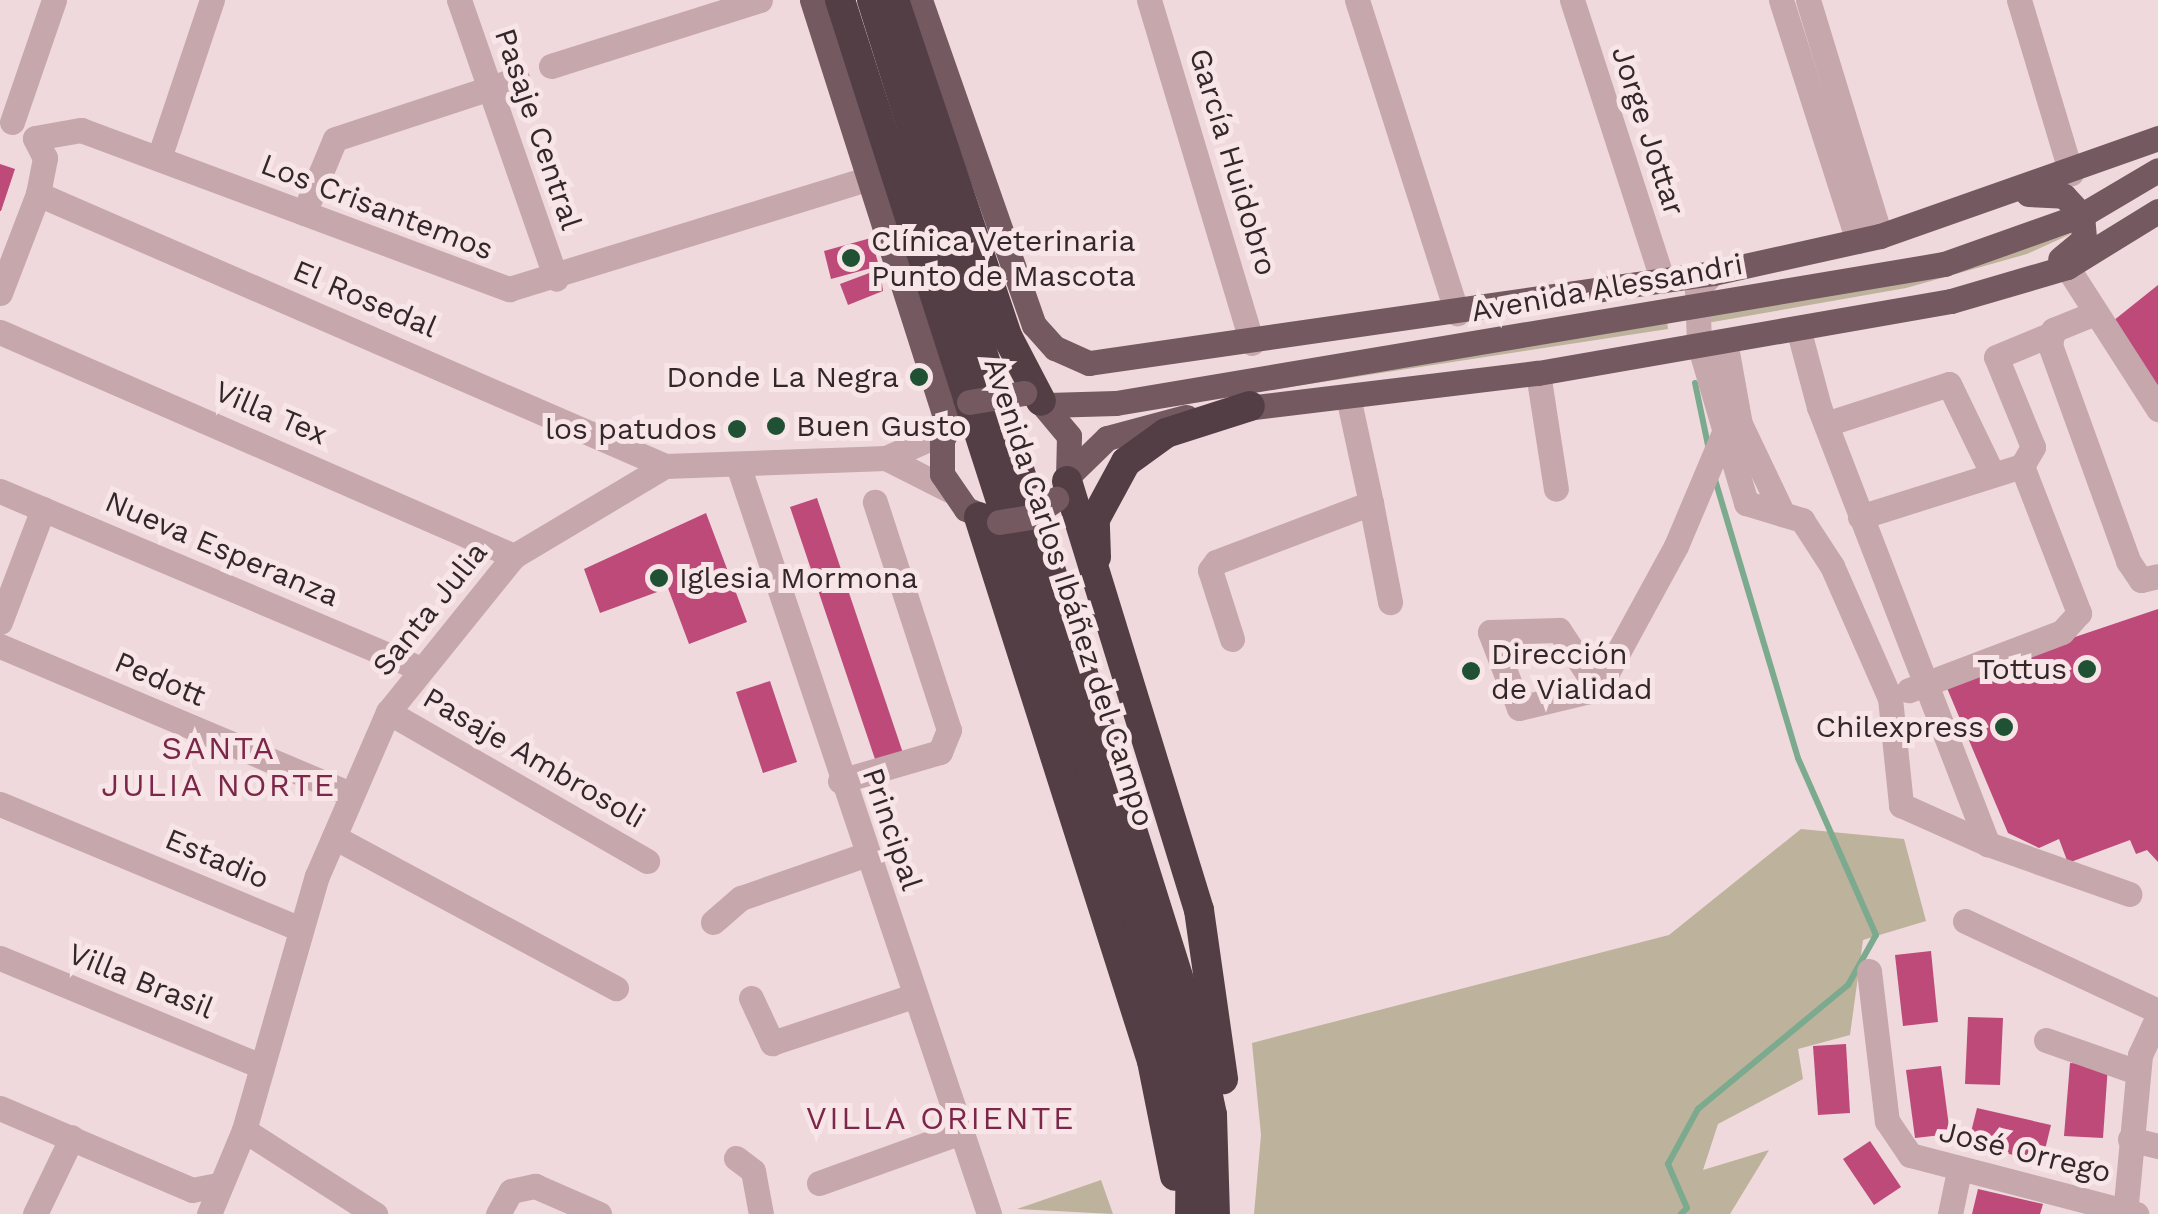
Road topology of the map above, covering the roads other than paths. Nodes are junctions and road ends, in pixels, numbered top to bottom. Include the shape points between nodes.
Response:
1 (54, 0) edge
2 (212, 0) edge
3 (458, 0) edge
4 (760, 0) edge
5 (812, 0) edge
6 (840, 0) edge
7 (872, 0) edge
8 (894, 0) edge
9 (920, 0) edge
10 (1150, 0) edge
11 (1357, 0) edge
12 (1572, 0) edge
13 (1781, 0) edge
14 (1808, 0) edge
15 (2019, 0) edge
16 (551, 66) dead end
17 (518, 79) dead end
18 (490, 88) junction
19 (6, 120) edge
20 (36, 138) junction
21 (2158, 138) edge
22 (159, 158) junction
23 (2158, 170) edge
24 (2071, 173) junction
25 (869, 178) junction
26 (38, 194) junction
27 (2008, 194) junction
28 (2158, 211) edge
29 (304, 213) junction
30 (2082, 216) junction
31 (1869, 238) junction
32 (2067, 267) junction
33 (1714, 272) junction
34 (556, 278) junction
35 (1663, 281) junction
36 (2013, 288) junction
37 (0, 293) edge
38 (1695, 304) junction
39 (1456, 312) junction
40 (2095, 313) junction
41 (1798, 328) junction
42 (0, 332) edge
43 (2049, 335) junction
44 (1712, 342) junction
45 (1252, 343) junction
46 (1538, 373) junction
47 (1348, 397) junction
48 (1038, 400) junction
49 (1736, 404) junction
50 (1250, 406) junction
51 (2158, 408) edge
52 (1826, 424) junction
53 (946, 429) junction
54 (1718, 429) junction
55 (886, 458) junction
56 (738, 464) junction
57 (665, 466) junction
58 (2022, 466) junction
59 (1991, 471) junction
60 (1064, 485) junction
61 (1556, 489) dead end
62 (949, 490) junction
63 (0, 491) edge
64 (876, 502) dead end
65 (1371, 503) junction
66 (43, 509) junction
67 (1783, 514) junction
68 (1860, 516) junction
69 (989, 519) junction
70 (514, 556) junction
71 (2158, 576) edge
72 (1390, 602) dead end
73 (1106, 620) junction
74 (0, 622) edge
75 (1232, 639) dead end
76 (0, 646) edge
77 (418, 668) junction
78 (1923, 681) junction
79 (1598, 689) dead end
80 (1890, 698) junction
81 (388, 712) junction
82 (840, 782) junction
83 (351, 794) junction
84 (0, 804) edge
85 (334, 838) junction
86 (1988, 844) junction
87 (867, 854) junction
88 (647, 862) dead end
89 (2129, 894) dead end
90 (1965, 920) dead end
91 (713, 922) dead end
92 (298, 928) junction
93 (0, 958) edge
94 (1869, 971) dead end
95 (616, 988) dead end
96 (913, 996) junction
97 (751, 998) dead end
98 (2157, 1019) edge
99 (2046, 1040) dead end
100 (256, 1064) junction
101 (2137, 1072) junction
102 (0, 1108) edge
103 (244, 1130) junction
104 (958, 1133) junction
105 (72, 1137) junction
106 (2130, 1140) junction
107 (2158, 1146) edge
108 (736, 1158) dead end
109 (1959, 1171) junction
110 (1216, 1177) junction
111 (820, 1183) dead end
112 (218, 1185) junction
113 (370, 1213) edge
114 (2129, 1213) edge
115 (35, 1214) edge
116 (209, 1214) edge
117 (498, 1214) edge
118 (600, 1214) edge
119 (761, 1214) edge
120 (989, 1214) edge
121 (1177, 1214) edge
122 (1190, 1214) edge
123 (1214, 1214) edge
124 (1950, 1214) edge

1 - 19 street
2 - 22 street
3 - 18 street, Pasaje Central
4 - 16 street
5 - 25 main road
6 - 122 highway, Avenida Carlos Ibáñez del Campo via 1168,1021 1191,1138
7 - 110 highway, Avenida Carlos Ibáñez del Campo via 1193,1024
8 - 48 highway via 1014,354
9 - 45 main road, Avenida Carlos Ibáñez del Campo via 1044,339 1101,364
10 - 45 street, García Huidobro
11 - 39 street
12 - 35 street, Jorge Jottar
13 - 31 street
14 - 31 street
15 - 24 street
17 - 18 street
18 - 29 street via 335,139
18 - 34 street, Pasaje Central
19 - 20 street
20 - 22 street, Los Crisantemos via 81,130
20 - 26 street via 45,158
21 - 24 main road, Avenida Alessandri
22 - 29 street, Los Crisantemos
23 - 30 main road, Avenida Alessandri
24 - 27 main road, Avenida Alessandri
25 - 34 street, Los Crisantemos
25 - 53 main road
26 - 37 street
26 - 57 street, El Rosedal
27 - 30 main road via 2055,193
27 - 31 main road, Avenida Alessandri
28 - 32 main road
29 - 34 street, Los Crisantemos via 484,286
30 - 36 main road via 2081,245
30 - 38 main road, Avenida Alessandri via 1944,264
31 - 33 main road, Avenida Alessandri
32 - 36 main road
32 - 40 street
33 - 35 main road, Avenida Alessandri
33 - 38 street
35 - 39 main road, Avenida Alessandri
36 - 41 main road
38 - 44 street
38 - 48 main road, Avenida Alessandri via 1116,402
39 - 45 main road, Avenida Alessandri
40 - 43 street
40 - 51 street
41 - 44 main road
41 - 52 street
42 - 70 street, Villa Tex
43 - 58 street via 1996,357 2032,447
43 - 71 street via 2128,561 2141,580
44 - 46 main road
44 - 49 street
44 - 54 street
46 - 47 main road
46 - 61 street
47 - 50 main road
47 - 65 street
48 - 53 main road, bridge via 968,402
48 - 60 main road via 1069,436
49 - 54 street
49 - 67 street
50 - 60 main road via 1129,429
50 - 73 highway via 1166,433 1120,470 1092,534
52 - 59 street via 1949,384
52 - 68 street
53 - 55 street, Santa Julia
53 - 62 main road
54 - 67 street via 1746,503
54 - 79 street via 1676,546
55 - 56 street, Santa Julia
55 - 62 street, Santa Julia
56 - 57 street, Santa Julia
56 - 82 street, Principal
57 - 70 street, Santa Julia
58 - 59 street
58 - 78 street via 2080,620
59 - 68 street
60 - 69 main road, bridge via 1030,517
60 - 73 highway
62 - 69 main road
63 - 66 street, Nueva Esperanza
64 - 82 street via 948,730 940,752
65 - 72 street
65 - 75 street via 1216,562 1210,570
66 - 74 street
66 - 77 street, Nueva Esperanza
67 - 80 street via 1814,532
68 - 78 street
69 - 121 highway via 1152,1061
70 - 77 street, Santa Julia
73 - 110 highway via 1199,910 1222,1071
76 - 83 street, Pedott
77 - 81 street, Santa Julia
78 - 80 street
78 - 86 street
80 - 86 street via 1900,805
81 - 83 street, Santa Julia
81 - 88 street, Pasaje Ambrosoli
82 - 87 street, Principal
83 - 85 street, Santa Julia
84 - 92 street, Estadio
85 - 92 street, Santa Julia
85 - 95 street
86 - 89 street
87 - 91 street via 741,898
87 - 96 street, Principal
90 - 98 street
92 - 100 street, Santa Julia
93 - 100 street, Villa Brasil
94 - 109 street, José Orrego via 1887,1121 1910,1155
96 - 97 street via 784,1040 766,1037
96 - 104 street, Principal
98 - 101 street
99 - 101 street
100 - 103 street, Santa Julia
101 - 106 street
102 - 105 street
103 - 112 street, Santa Julia
103 - 113 street
104 - 111 street
104 - 120 street, Principal
105 - 112 street via 192,1190
105 - 115 street
106 - 107 street
106 - 114 street
108 - 119 street via 753,1170
109 - 114 street, José Orrego
109 - 124 street
110 - 123 highway, Avenida Carlos Ibáñez del Campo
112 - 116 street, Santa Julia
117 - 118 street via 512,1191 535,1186

